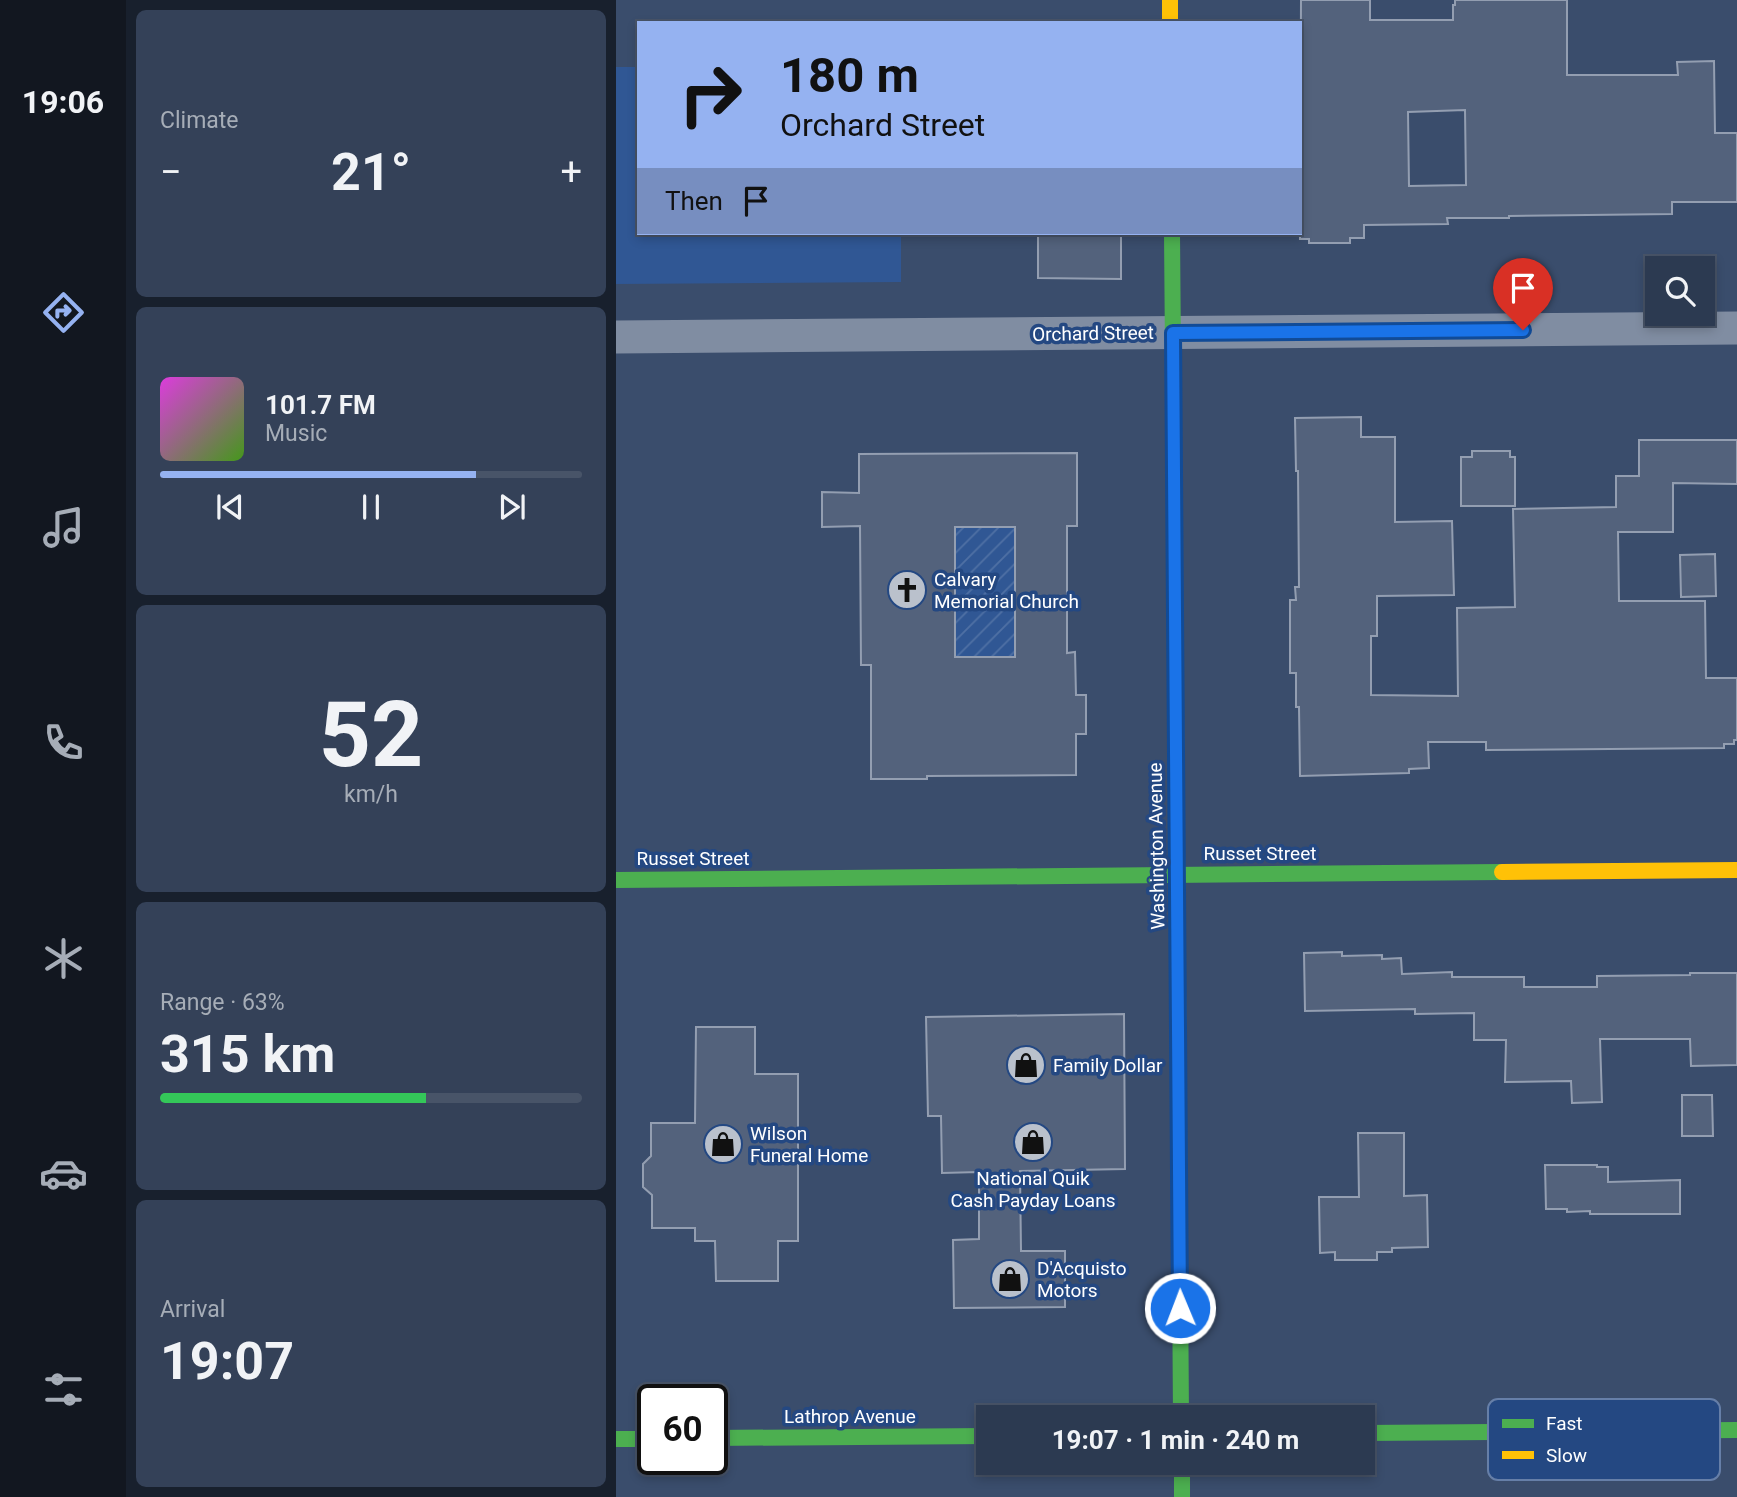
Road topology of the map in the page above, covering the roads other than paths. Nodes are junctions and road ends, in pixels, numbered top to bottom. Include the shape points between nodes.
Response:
1 (1170, 0) edge
2 (1170, 21) edge
3 (1172, 235) edge
4 (1737, 328) edge
5 (1173, 333) junction
6 (616, 337) edge
7 (1737, 870) edge
8 (1177, 875) junction
9 (616, 880) edge
10 (1181, 1405) edge
11 (1488, 1432) edge
12 (1375, 1433) edge
13 (976, 1436) edge
14 (728, 1438) edge
15 (616, 1439) edge
16 (637, 1439) edge
17 (1182, 1475) edge
18 (1182, 1497) edge

1 - 2 street
3 - 5 street, Washington Avenue
4 - 5 street, Orchard Street
5 - 6 street, Orchard Street
5 - 8 street, Washington Avenue
7 - 8 street, Russet Street
8 - 9 street, Russet Street
8 - 10 street, Washington Avenue
11 - 12 street
13 - 14 street, Lathrop Avenue
15 - 16 street
17 - 18 street

